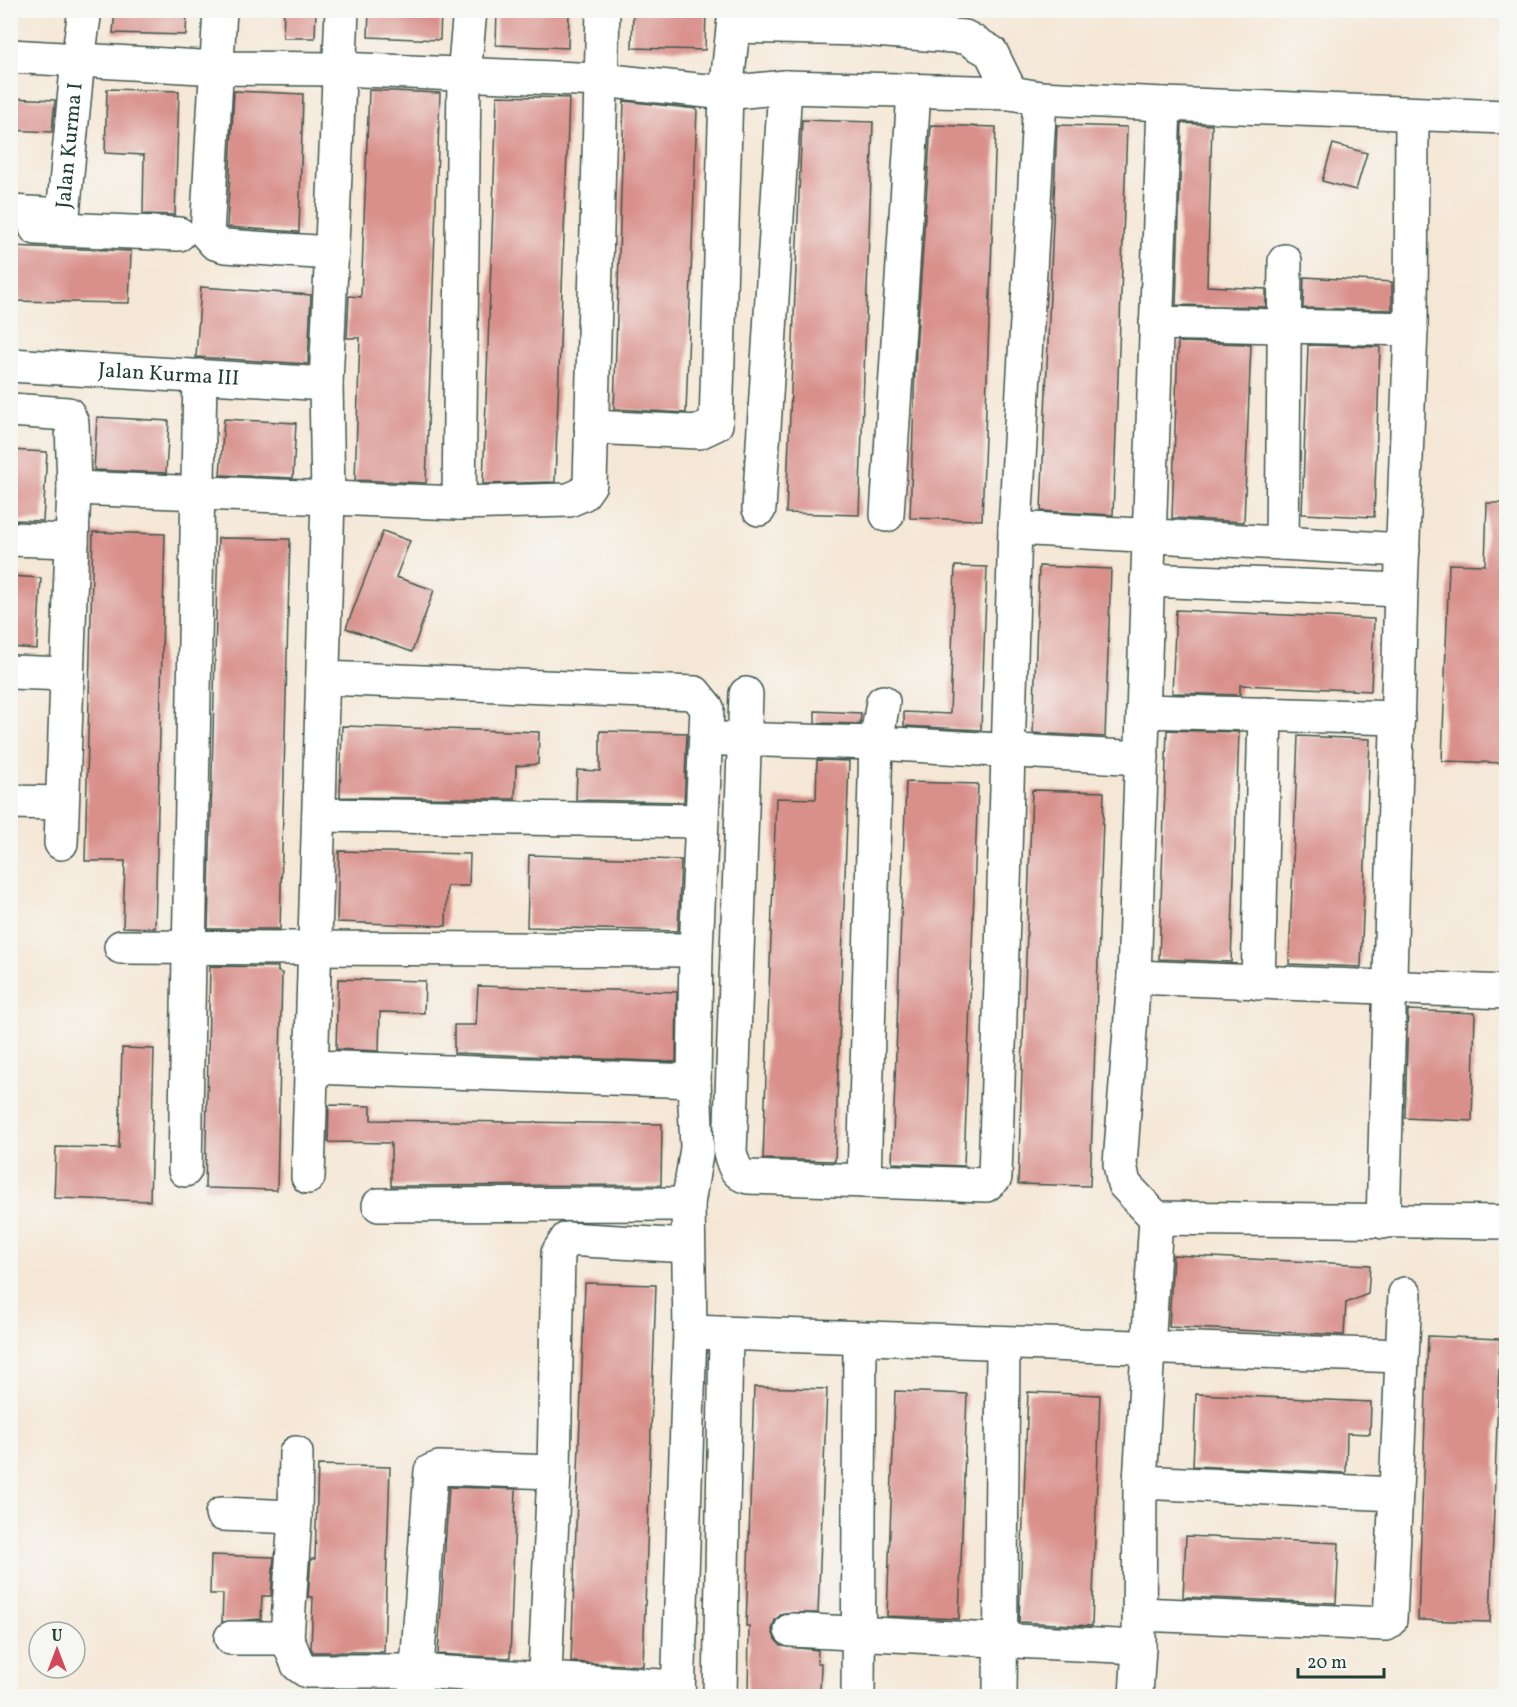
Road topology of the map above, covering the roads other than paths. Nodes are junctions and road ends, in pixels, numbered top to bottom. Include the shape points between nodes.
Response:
1 (85, 10) edge
2 (220, 10) edge
3 (342, 10) edge
4 (470, 10) edge
5 (603, 10) edge
6 (734, 18) edge
7 (862, 20) edge
8 (10, 56) edge
9 (78, 59) junction
10 (218, 68) junction
11 (338, 69) junction
12 (464, 75) junction
13 (601, 80) junction
14 (785, 87) junction
15 (914, 91) junction
16 (726, 93) junction
17 (1025, 95) junction
18 (1164, 104) junction
19 (1412, 116) junction
20 (1506, 117) edge
21 (10, 212) edge
22 (10, 227) edge
23 (179, 234) dead end
24 (331, 253) junction
25 (1285, 261) dead end
26 (1155, 323) junction
27 (1285, 326) junction
28 (1411, 328) junction
29 (10, 365) edge
30 (200, 376) junction
31 (326, 384) junction
32 (10, 410) edge
33 (591, 427) junction
34 (74, 488) junction
35 (198, 493) junction
36 (328, 498) junction
37 (459, 503) junction
38 (759, 509) dead end
39 (887, 515) dead end
40 (1015, 528) junction
41 (1148, 536) junction
42 (10, 538) edge
43 (72, 541) junction
44 (1282, 543) junction
45 (1403, 550) junction
46 (1147, 580) junction
47 (1401, 590) junction
48 (10, 672) edge
49 (67, 674) junction
50 (324, 678) junction
51 (746, 694) dead end
52 (883, 702) dead end
53 (1143, 711) junction
54 (1265, 714) junction
55 (1398, 718) junction
56 (707, 738) junction
57 (746, 740) junction
58 (876, 743) junction
59 (1008, 752) junction
60 (1142, 758) junction
61 (10, 802) edge
62 (62, 803) junction
63 (319, 815) junction
64 (701, 820) junction
65 (61, 843) dead end
66 (121, 947) dead end
67 (188, 948) junction
68 (316, 948) junction
69 (696, 950) junction
70 (1134, 977) junction
71 (1258, 983) junction
72 (1389, 989) junction
73 (1506, 992) edge
74 (312, 1067) junction
75 (694, 1081) junction
76 (697, 1148) junction
77 (730, 1153) junction
78 (185, 1170) dead end
79 (308, 1177) dead end
80 (864, 1181) junction
81 (688, 1204) junction
82 (380, 1205) dead end
83 (1156, 1218) junction
84 (1383, 1222) junction
85 (1506, 1222) edge
86 (688, 1246) junction
87 (1405, 1294) dead end
88 (690, 1332) junction
89 (726, 1334) junction
90 (860, 1339) junction
91 (1004, 1344) junction
92 (1147, 1347) junction
93 (1402, 1356) junction
94 (296, 1453) dead end
95 (554, 1472) junction
96 (1140, 1482) junction
97 (1395, 1494) junction
98 (222, 1514) dead end
99 (295, 1517) junction
100 (1139, 1614) junction
101 (791, 1630) dead end
102 (859, 1633) junction
103 (231, 1638) dead end
104 (287, 1638) junction
105 (1002, 1639) junction
106 (1139, 1647) junction
107 (416, 1684) edge
108 (545, 1687) edge
109 (678, 1691) edge
110 (720, 1696) edge
111 (858, 1696) edge
112 (1000, 1696) edge
113 (1136, 1696) edge

1 - 9 street
2 - 10 street
3 - 11 street
4 - 12 street
5 - 13 street
6 - 7 street
6 - 16 street
7 - 17 street via 965,37 991,52
8 - 9 street
9 - 10 street
9 - 21 street, Jalan Kurma I via 63,215
10 - 11 street
10 - 24 street via 207,234 215,243 225,246
11 - 12 street
11 - 24 street
12 - 13 street
12 - 37 street
13 - 16 street
13 - 33 street
14 - 15 street
14 - 16 street
14 - 38 street
15 - 17 street
15 - 39 street
16 - 33 street via 717,424 699,432
17 - 18 street
17 - 40 street
18 - 19 street
18 - 26 street
19 - 20 street
19 - 28 street
22 - 23 street
24 - 31 street
25 - 27 street
26 - 27 street
26 - 41 street
27 - 28 street
27 - 44 street
28 - 45 street
29 - 30 street, Jalan Kurma III
30 - 31 street, Jalan Kurma III
30 - 35 street
31 - 36 street
32 - 34 street via 68,414 72,423
33 - 37 street via 590,484 583,494 569,500
34 - 35 street
34 - 43 street
35 - 36 street
35 - 67 street
36 - 37 street
36 - 50 street
40 - 41 street
40 - 59 street
41 - 44 street
41 - 46 street
42 - 43 street
43 - 49 street
44 - 45 street
45 - 47 street
46 - 47 street
46 - 53 street
47 - 55 street
48 - 49 street
49 - 62 street
50 - 56 street via 694,693 707,708
50 - 63 street
51 - 57 street
52 - 58 street
53 - 54 street
53 - 60 street
54 - 55 street
54 - 71 street
55 - 72 street
56 - 57 street
56 - 64 street
57 - 58 street
57 - 77 street
58 - 59 street
58 - 80 street
59 - 60 street
59 - 80 street via 995,1177 986,1185
60 - 70 street
61 - 62 street
62 - 65 street
63 - 64 street
63 - 68 street
64 - 69 street
66 - 67 street
67 - 68 street
67 - 78 street
68 - 69 street
68 - 74 street
69 - 75 street
70 - 71 street
70 - 83 street via 1120,1164 1124,1184
71 - 72 street
72 - 73 street
72 - 84 street
74 - 75 street
74 - 79 street
75 - 76 street
76 - 77 street
76 - 81 street
77 - 80 street via 736,1170 748,1177
81 - 82 street
81 - 86 street
83 - 84 street
83 - 92 street
84 - 85 street
86 - 88 street
86 - 95 street via 575,1239 567,1239 561,1246
87 - 93 street
88 - 89 street
88 - 109 street
89 - 90 street
89 - 110 street
90 - 91 street
90 - 102 street
91 - 92 street
91 - 105 street
92 - 93 street
92 - 96 street
93 - 97 street
94 - 99 street
95 - 107 street via 439,1468 431,1471
95 - 108 street
96 - 97 street
96 - 100 street
97 - 100 street via 1392,1613 1386,1624
98 - 99 street
99 - 104 street
100 - 106 street
101 - 102 street
102 - 105 street
102 - 111 street
103 - 104 street
104 - 107 street via 298,1665 307,1671
105 - 106 street
105 - 112 street
106 - 113 street
107 - 108 street
108 - 109 street

